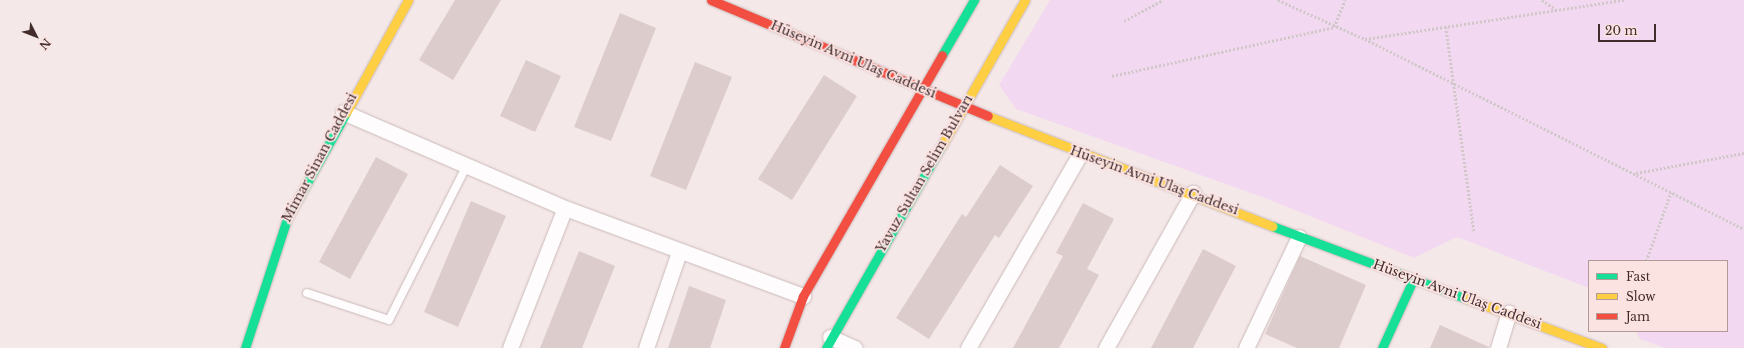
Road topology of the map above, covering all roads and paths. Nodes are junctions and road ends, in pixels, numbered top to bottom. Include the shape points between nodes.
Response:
1 (408, 0) edge
2 (711, 0) edge
3 (974, 0) edge
4 (1025, 0) edge
5 (1164, 0) edge
6 (1278, 0) edge
7 (1345, 0) edge
8 (1542, 0) edge
9 (1624, 0) edge
10 (1559, 11) junction
11 (1124, 21) dead end
12 (1334, 27) junction
13 (1446, 27) junction
14 (1365, 39) junction
15 (1112, 76) dead end
16 (1454, 83) junction
17 (921, 89) junction
18 (964, 108) junction
19 (343, 112) junction
20 (1744, 153) edge
21 (1080, 154) junction
22 (466, 167) junction
23 (1635, 173) junction
24 (1671, 192) junction
25 (1193, 193) junction
26 (564, 208) junction
27 (1744, 229) edge
28 (1474, 230) dead end
29 (1299, 237) junction
30 (679, 252) junction
31 (1646, 260) edge
32 (1413, 280) junction
33 (308, 293) dead end
34 (803, 296) junction
35 (1509, 313) junction
36 (828, 343) edge
37 (245, 348) edge
38 (510, 348) edge
39 (646, 348) edge
40 (784, 348) edge
41 (855, 348) edge
42 (968, 348) edge
43 (1106, 348) edge
44 (1246, 348) edge
45 (1382, 348) edge
46 (1498, 348) edge
47 (1602, 348) edge

1 - 19 street, Mimar Sinan Caddesi
2 - 17 street, Hüseyin Avni Ulaş Caddesi
3 - 17 street
4 - 18 street, Yavuz Sultan Selim Bulvarı
5 - 11 path
6 - 12 path
7 - 12 path
8 - 10 path
9 - 10 path
10 - 13 path
12 - 14 path
12 - 15 path
13 - 14 path
13 - 16 path
14 - 16 path
16 - 23 path
16 - 28 path
17 - 18 street, Hüseyin Avni Ulaş Caddesi
17 - 34 street
18 - 21 street, Hüseyin Avni Ulaş Caddesi
18 - 36 street, Yavuz Sultan Selim Bulvarı
19 - 22 street
19 - 37 street, Mimar Sinan Caddesi via 287,219
20 - 23 path
21 - 25 street, Hüseyin Avni Ulaş Caddesi
21 - 42 street
22 - 26 street
22 - 33 lane via 389,320
23 - 24 path
24 - 27 path
24 - 31 path
25 - 29 street, Hüseyin Avni Ulaş Caddesi
25 - 43 street
26 - 30 street
26 - 38 street
29 - 32 street, Hüseyin Avni Ulaş Caddesi
29 - 44 street
30 - 34 street
30 - 39 street
32 - 35 street, Hüseyin Avni Ulaş Caddesi
32 - 45 street
34 - 40 street
35 - 46 street
35 - 47 street, Hüseyin Avni Ulaş Caddesi
36 - 41 street

